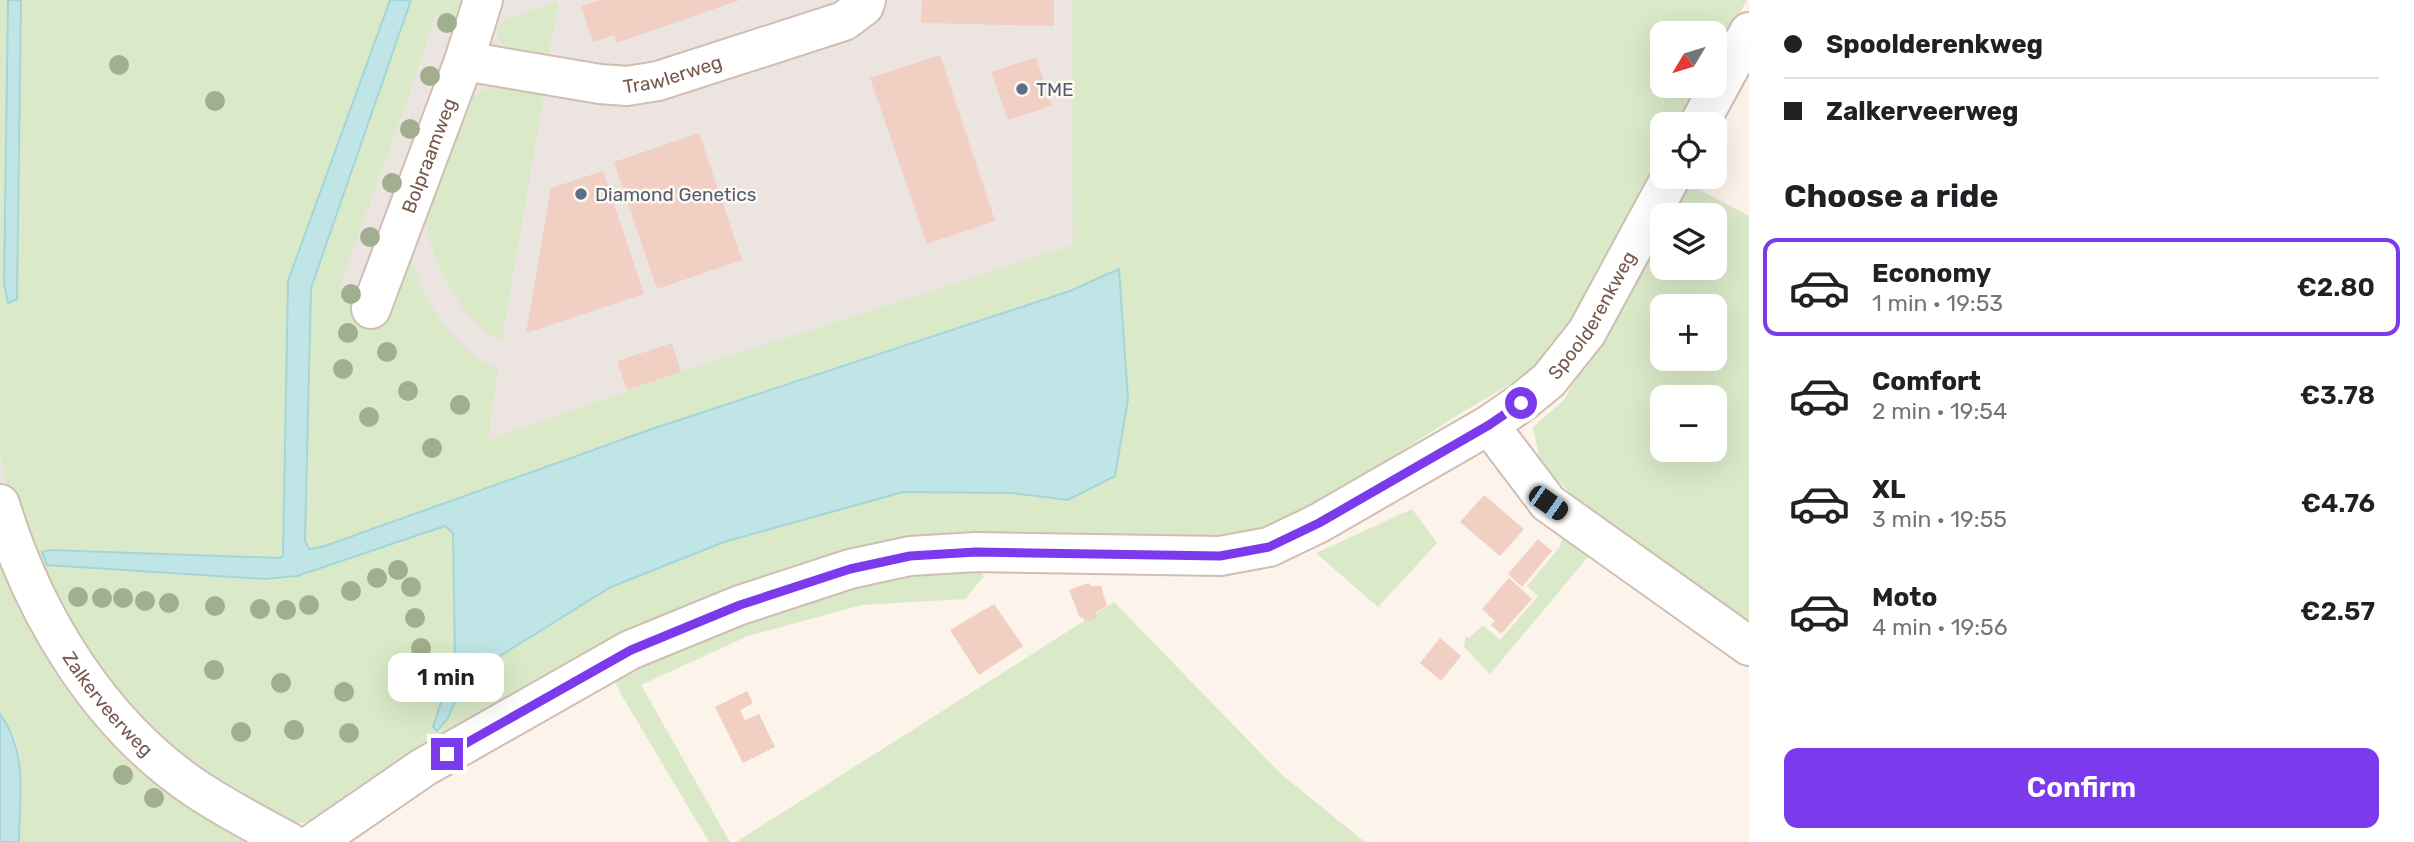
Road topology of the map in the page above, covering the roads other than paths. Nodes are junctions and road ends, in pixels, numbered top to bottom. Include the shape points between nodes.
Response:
1 (483, 0) edge
2 (866, 0) edge
3 (1749, 32) edge
4 (464, 61) junction
5 (1706, 112) edge
6 (1664, 189) edge
7 (371, 309) dead end
8 (1489, 425) junction
9 (0, 504) edge
10 (1749, 646) edge
11 (289, 842) edge
12 (314, 842) edge

1 - 4 street, Bolpraamweg
2 - 4 street, Trawlerweg via 844,21 658,81 627,86
3 - 5 street
4 - 7 street, Bolpraamweg
6 - 8 street, Spoolderenkweg via 1587,332 1549,380
8 - 10 street via 1548,503
8 - 12 street via 1269,547 1220,556 976,552 910,556 850,569 740,605 631,650 424,767
9 - 11 street, Zalkerveerweg via 36,596 91,690 158,759 200,791

